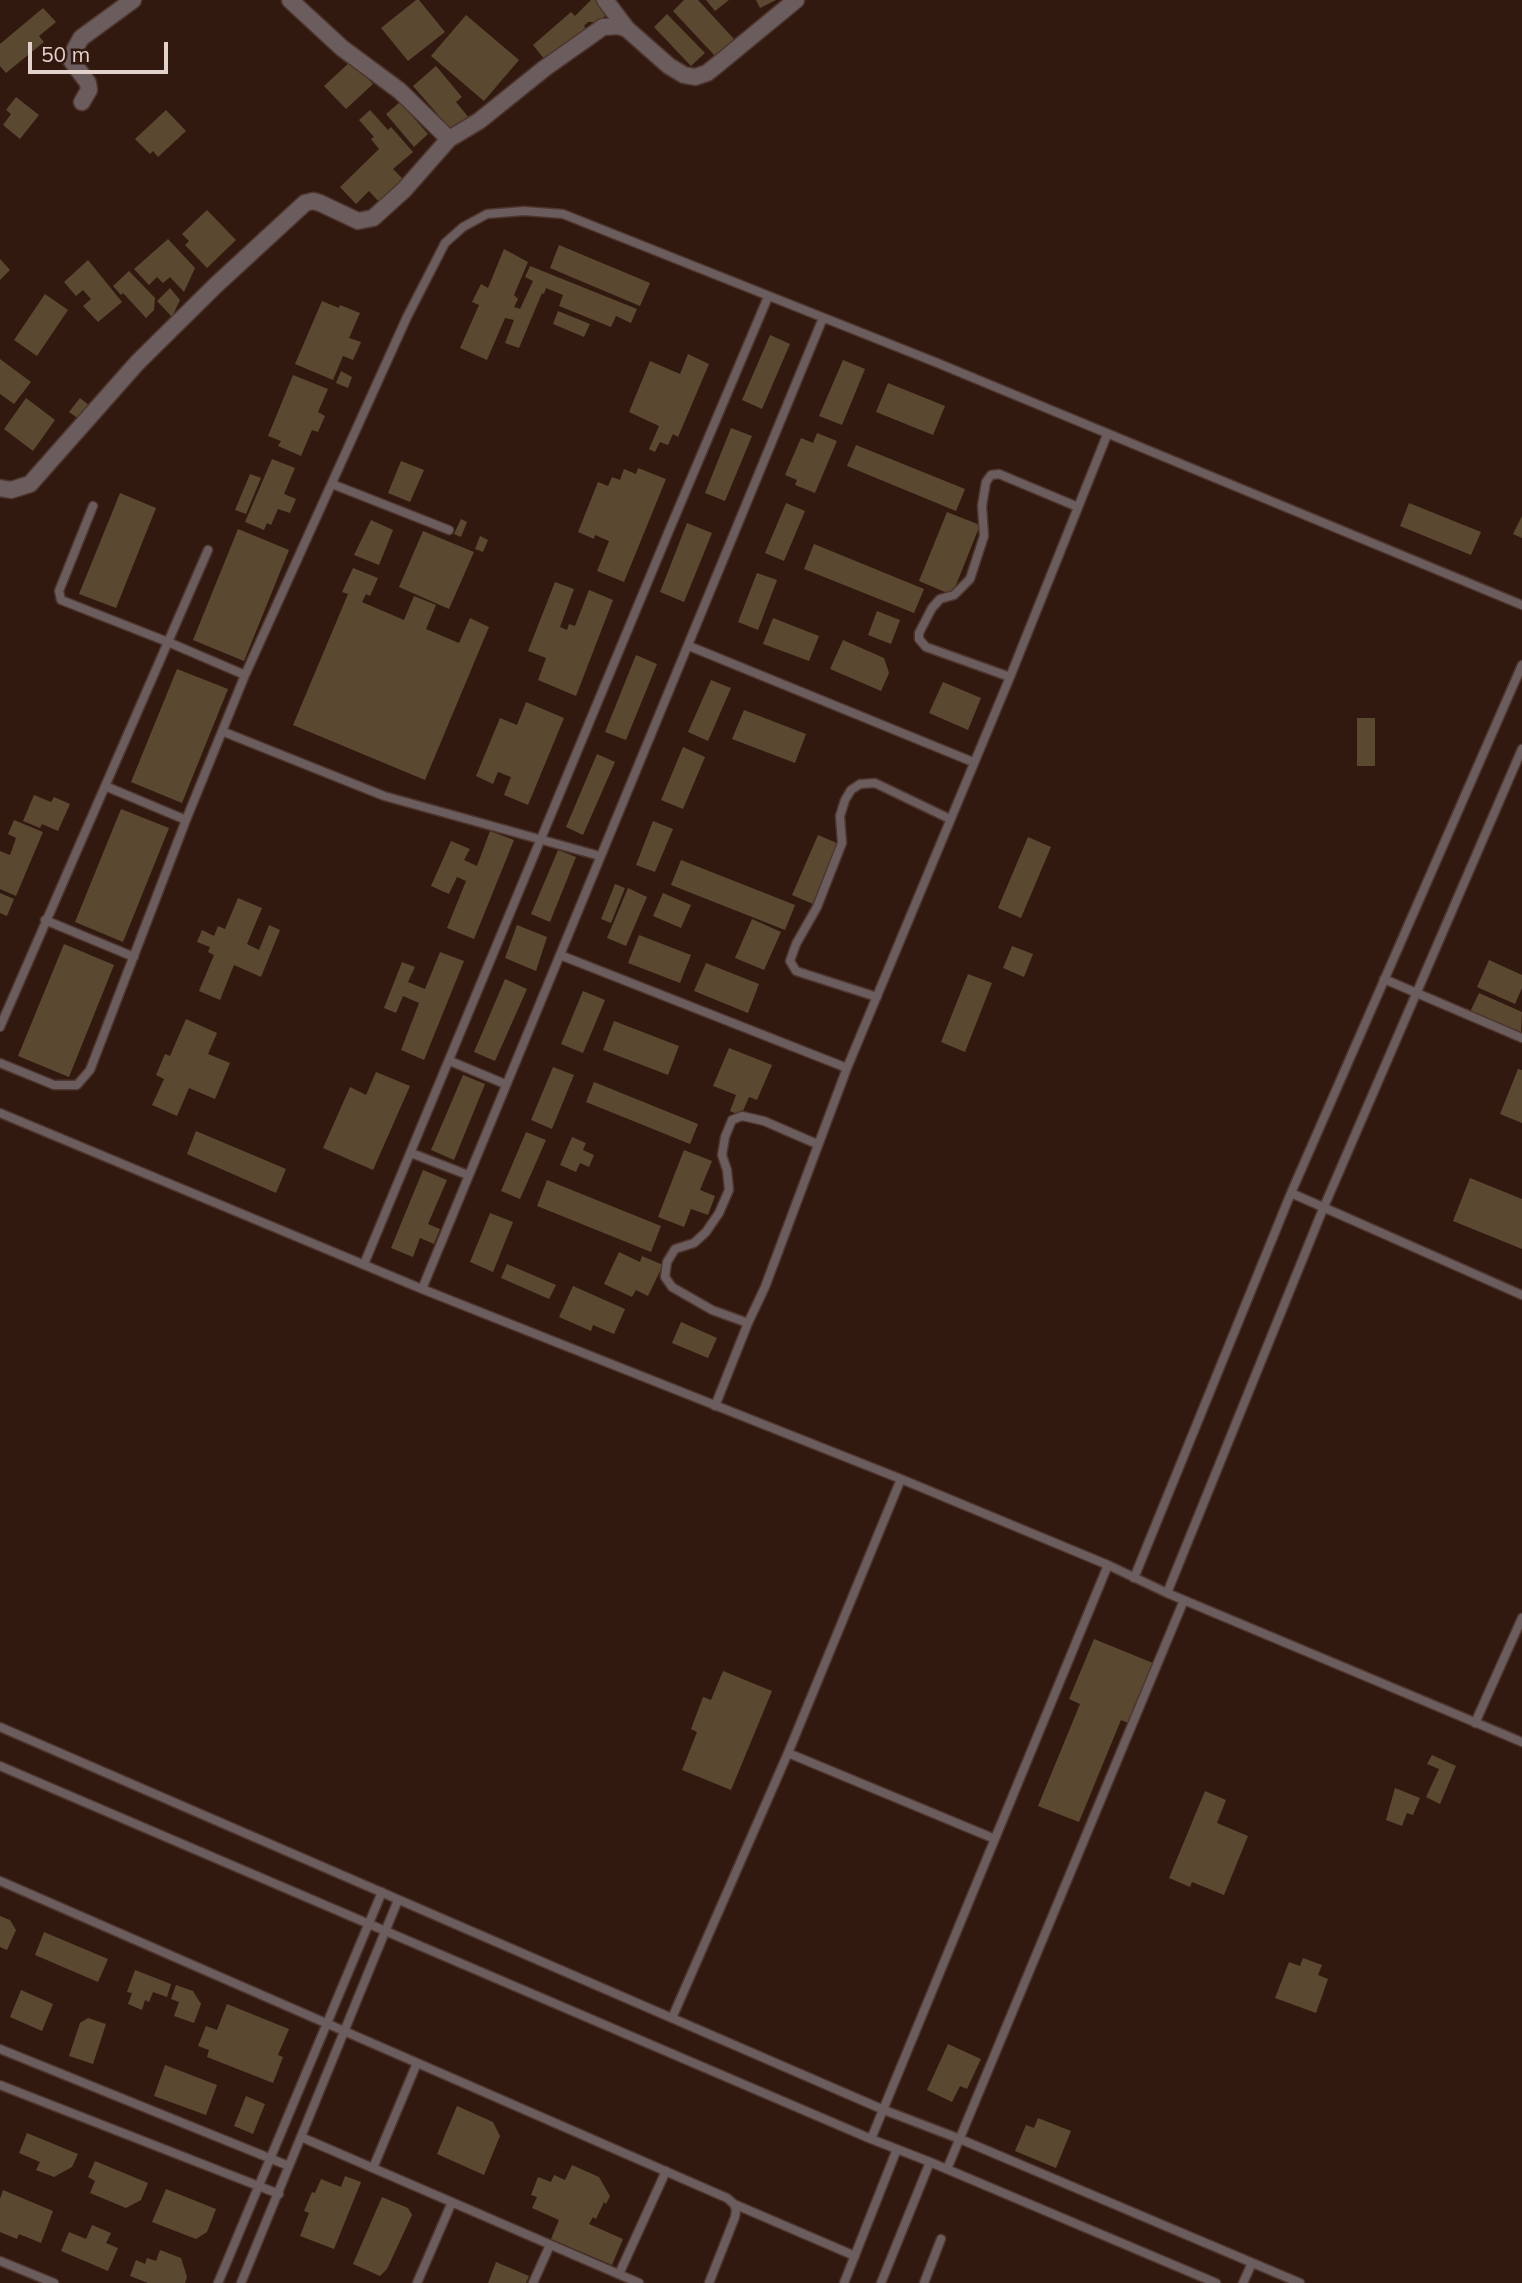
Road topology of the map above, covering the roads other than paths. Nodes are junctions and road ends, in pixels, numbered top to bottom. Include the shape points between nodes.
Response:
1 (133, 0) edge
2 (290, 0) edge
3 (605, 0) edge
4 (796, 0) edge
5 (627, 29) junction
6 (82, 102) dead end
7 (449, 139) junction
8 (768, 297) junction
9 (823, 318) junction
10 (1107, 435) junction
11 (331, 484) junction
12 (0, 488) edge
13 (93, 506) dead end
14 (1078, 507) junction
15 (449, 530) dead end
16 (208, 551) dead end
17 (1522, 605) edge
18 (168, 642) junction
19 (689, 646) junction
20 (1522, 665) edge
21 (245, 675) junction
22 (1010, 677) junction
23 (224, 732) junction
24 (1522, 749) edge
25 (973, 762) junction
26 (105, 786) junction
27 (950, 819) junction
28 (186, 820) junction
29 (541, 838) junction
30 (600, 856) junction
31 (45, 920) junction
32 (560, 955) junction
33 (134, 957) junction
34 (1384, 979) junction
35 (1416, 995) junction
36 (877, 997) junction
37 (0, 1027) edge
38 (1522, 1038) edge
39 (450, 1061) junction
40 (0, 1063) edge
41 (847, 1068) junction
42 (505, 1084) junction
43 (0, 1113) edge
44 (817, 1144) junction
45 (411, 1153) junction
46 (468, 1175) junction
47 (1291, 1194) junction
48 (1322, 1209) junction
49 (365, 1264) junction
50 (422, 1289) junction
51 (1522, 1295) edge
52 (748, 1323) junction
53 (715, 1406) junction
54 (901, 1479) junction
55 (1108, 1565) junction
56 (1134, 1578) junction
57 (1167, 1593) junction
58 (1184, 1600) junction
59 (1522, 1618) edge
60 (1475, 1723) junction
61 (0, 1727) edge
62 (1522, 1742) edge
63 (788, 1753) junction
64 (0, 1766) edge
65 (995, 1839) junction
66 (0, 1881) edge
67 (382, 1892) junction
68 (398, 1900) junction
69 (369, 1924) junction
70 (386, 1931) junction
71 (672, 2018) junction
72 (328, 2023) junction
73 (345, 2032) junction
74 (0, 2049) edge
75 (418, 2063) junction
76 (0, 2085) edge
77 (884, 2110) junction
78 (301, 2137) junction
79 (871, 2139) junction
80 (960, 2139) junction
81 (897, 2149) junction
82 (271, 2158) junction
83 (930, 2162) junction
84 (289, 2166) junction
85 (373, 2168) junction
86 (947, 2169) junction
87 (666, 2171) junction
88 (259, 2186) junction
89 (279, 2194) junction
90 (452, 2202) junction
91 (734, 2204) junction
92 (941, 2239) dead end
93 (551, 2245) junction
94 (855, 2256) junction
95 (0, 2261) edge
96 (1252, 2263) junction
97 (619, 2274) junction
98 (221, 2282) edge
99 (54, 2283) edge
100 (241, 2283) edge
101 (417, 2283) edge
102 (533, 2283) edge
103 (639, 2283) edge
104 (709, 2283) edge
105 (844, 2283) edge
106 (881, 2283) edge
107 (924, 2283) edge
108 (1216, 2283) edge
109 (1243, 2283) edge
110 (1300, 2283) edge

1 - 6 street via 81,37 71,60 88,83
2 - 7 street via 342,48 400,90
3 - 5 street
4 - 5 street via 717,65 695,77 669,66
5 - 7 street via 603,27
7 - 12 street via 373,218 358,221 320,203 305,203 137,363 30,484
8 - 9 lane
8 - 11 lane via 563,214 487,214 444,243
8 - 29 lane
9 - 10 lane
9 - 19 lane
10 - 14 lane
10 - 17 lane
11 - 15 lane
11 - 21 lane
13 - 18 lane via 59,591 61,600
14 - 22 lane
14 - 22 lane via 999,474 991,475 982,499 985,536 970,579 954,595 940,599 919,633 926,647
16 - 18 lane
18 - 21 lane
18 - 26 lane
19 - 25 lane
19 - 30 lane
20 - 34 lane
21 - 23 lane
22 - 25 lane
23 - 28 lane
23 - 29 lane via 384,796
24 - 35 lane
25 - 27 lane
26 - 28 lane
26 - 31 lane
27 - 36 lane
27 - 36 lane via 875,783 850,790 845,800 840,816 842,843 790,961 796,971
28 - 33 lane
29 - 30 lane
29 - 39 lane
30 - 32 lane
31 - 33 lane
31 - 37 lane
32 - 41 lane
32 - 42 lane
33 - 40 lane via 90,1070 77,1085 54,1085
34 - 35 lane
34 - 47 lane
35 - 38 lane
35 - 48 lane
36 - 41 lane
39 - 42 lane
39 - 45 lane
41 - 44 lane
42 - 46 lane
43 - 49 lane
44 - 52 lane
44 - 52 lane via 764,1121 742,1116 732,1120 722,1155 729,1190 719,1213 706,1232 675,1249 667,1262 665,1277 672,1287 712,1310
45 - 46 lane
45 - 49 lane
46 - 50 lane
47 - 48 lane
47 - 56 lane
48 - 51 lane
48 - 57 lane
49 - 50 lane
50 - 53 lane
52 - 53 lane
53 - 54 lane
54 - 55 lane
54 - 63 lane
55 - 56 lane
55 - 65 lane
56 - 57 lane
57 - 58 lane
58 - 60 lane
58 - 80 lane
59 - 60 lane
60 - 62 lane
61 - 67 lane
63 - 65 lane
63 - 71 lane
64 - 69 lane
65 - 77 lane
66 - 72 lane
67 - 68 lane
67 - 69 lane
68 - 70 lane
68 - 71 lane
69 - 70 lane
69 - 72 lane
70 - 73 lane
70 - 79 lane
71 - 77 lane
72 - 73 lane
72 - 82 lane
73 - 75 lane
73 - 78 lane
74 - 82 lane
75 - 85 lane
75 - 87 lane
76 - 88 lane
77 - 79 lane
77 - 80 lane
78 - 84 lane
78 - 85 lane
79 - 81 lane
80 - 86 lane
80 - 96 lane
81 - 83 lane
81 - 94 lane
82 - 84 lane
82 - 88 lane
83 - 86 lane
83 - 106 lane
84 - 89 lane
85 - 90 lane
86 - 108 lane
87 - 91 lane
87 - 97 lane
88 - 89 lane
88 - 98 lane
89 - 100 lane
90 - 93 lane
90 - 101 lane
91 - 94 lane
91 - 104 lane via 735,2217
92 - 107 lane
93 - 97 lane
93 - 102 lane
94 - 105 lane
95 - 99 lane
96 - 109 lane
96 - 110 lane
97 - 103 lane

